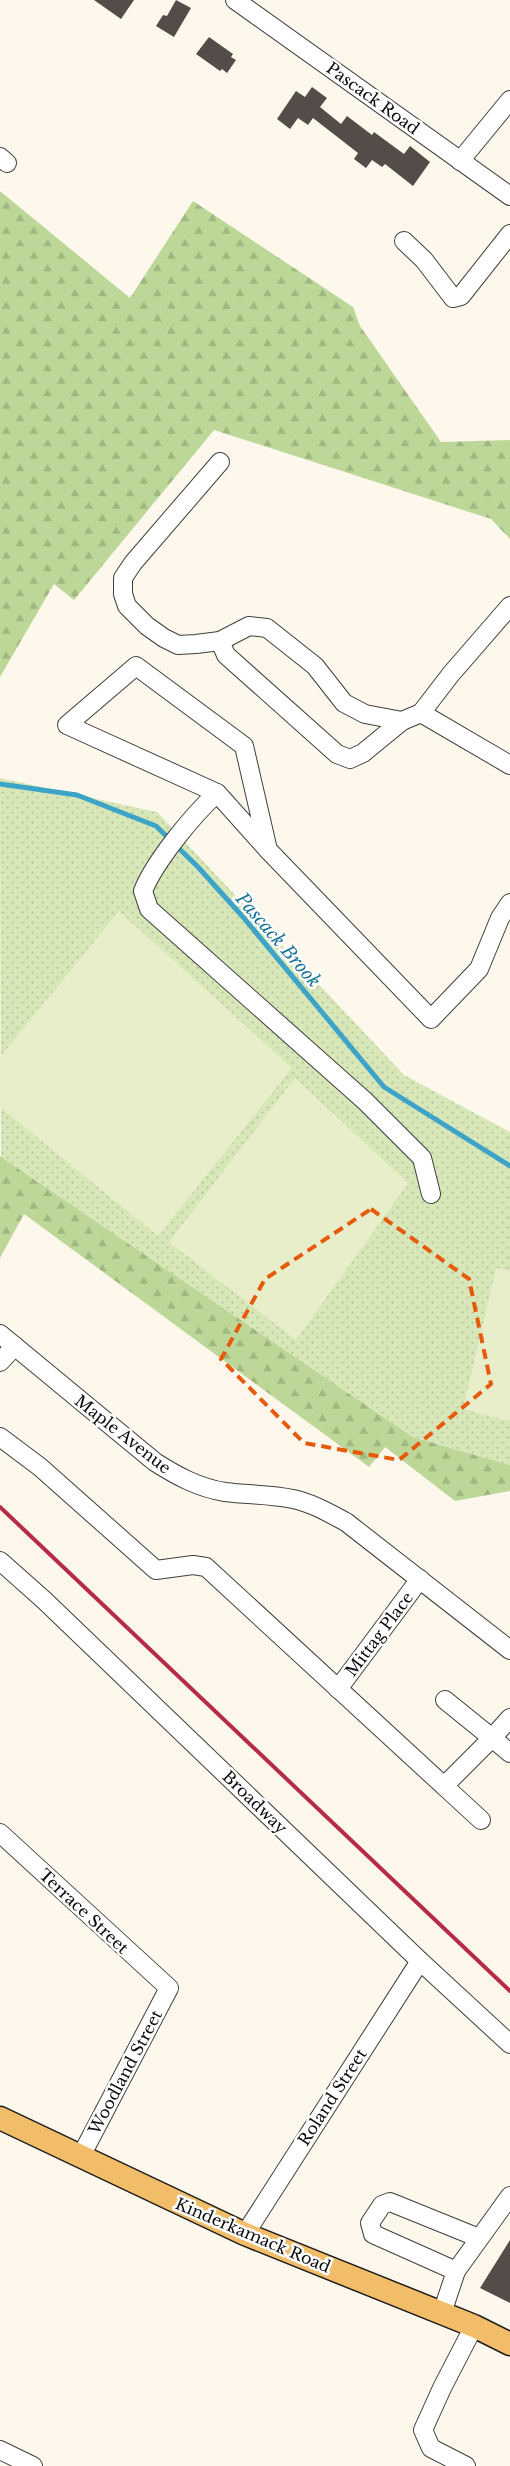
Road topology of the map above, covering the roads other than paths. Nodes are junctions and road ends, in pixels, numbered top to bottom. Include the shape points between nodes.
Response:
1 (236, 0) edge
2 (510, 100) edge
3 (460, 161) junction
4 (510, 196) edge
5 (510, 234) edge
6 (404, 241) dead end
7 (220, 462) dead end
8 (510, 606) edge
9 (220, 641) junction
10 (421, 713) junction
11 (402, 721) junction
12 (510, 765) edge
13 (217, 793) junction
14 (268, 850) junction
15 (510, 903) edge
16 (431, 1194) dead end
17 (0, 1334) edge
18 (15, 1346) junction
19 (0, 1362) edge
20 (0, 1438) edge
21 (0, 1560) edge
22 (420, 1579) junction
23 (510, 1650) edge
24 (338, 1689) junction
25 (445, 1700) dead end
26 (510, 1718) edge
27 (492, 1738) junction
28 (510, 1753) edge
29 (444, 1786) junction
30 (481, 1820) dead end
31 (0, 1833) edge
32 (420, 1961) junction
33 (169, 1988) joint
34 (510, 2044) edge
35 (0, 2118) edge
36 (81, 2156) junction
37 (510, 2196) edge
38 (244, 2234) junction
39 (479, 2238) junction
40 (456, 2271) junction
41 (442, 2313) junction
42 (474, 2326) junction
43 (510, 2344) edge
44 (0, 2450) edge
45 (33, 2466) edge
46 (466, 2466) edge

1 - 3 street, Pascack Road
2 - 3 street
3 - 4 street, Pascack Road
5 - 6 street via 461,296 453,298 424,260
7 - 9 street via 123,578 127,606 146,626 164,638 178,645
8 - 10 street
9 - 11 street via 249,626 267,628 315,666 344,703 365,714
9 - 11 street via 226,655 337,754 350,759 363,753
10 - 11 street
10 - 12 street
13 - 14 street
13 - 14 street via 67,725 136,666 244,746
13 - 16 street via 149,875 142,891 149,909 365,1101 422,1158
14 - 15 street via 431,1019 479,969 500,918
17 - 18 street, Maple Avenue
18 - 19 street
18 - 22 street, Maple Avenue via 155,1462 176,1475 224,1492 295,1499 321,1509 346,1522
20 - 24 street via 46,1473 156,1570 193,1565 206,1567
21 - 32 street, Broadway
22 - 23 street, Maple Avenue
22 - 24 street, Mittag Place
24 - 29 street
25 - 27 street
26 - 27 street
27 - 28 street
27 - 29 street
29 - 30 street
31 - 33 street, Terrace Street
32 - 34 street, Broadway
32 - 38 street, Roland Street
33 - 36 street, Woodland Street
35 - 36 main road, Kinderkamack Road
36 - 38 main road, Kinderkamack Road
37 - 39 street
38 - 41 main road, Kinderkamack Road
39 - 40 street
39 - 40 street via 390,2202 382,2205 370,2223 373,2234
40 - 41 street
41 - 42 main road, Kinderkamack Road
42 - 43 main road, Kinderkamack Road
42 - 46 street via 423,2430 430,2448
44 - 45 street

